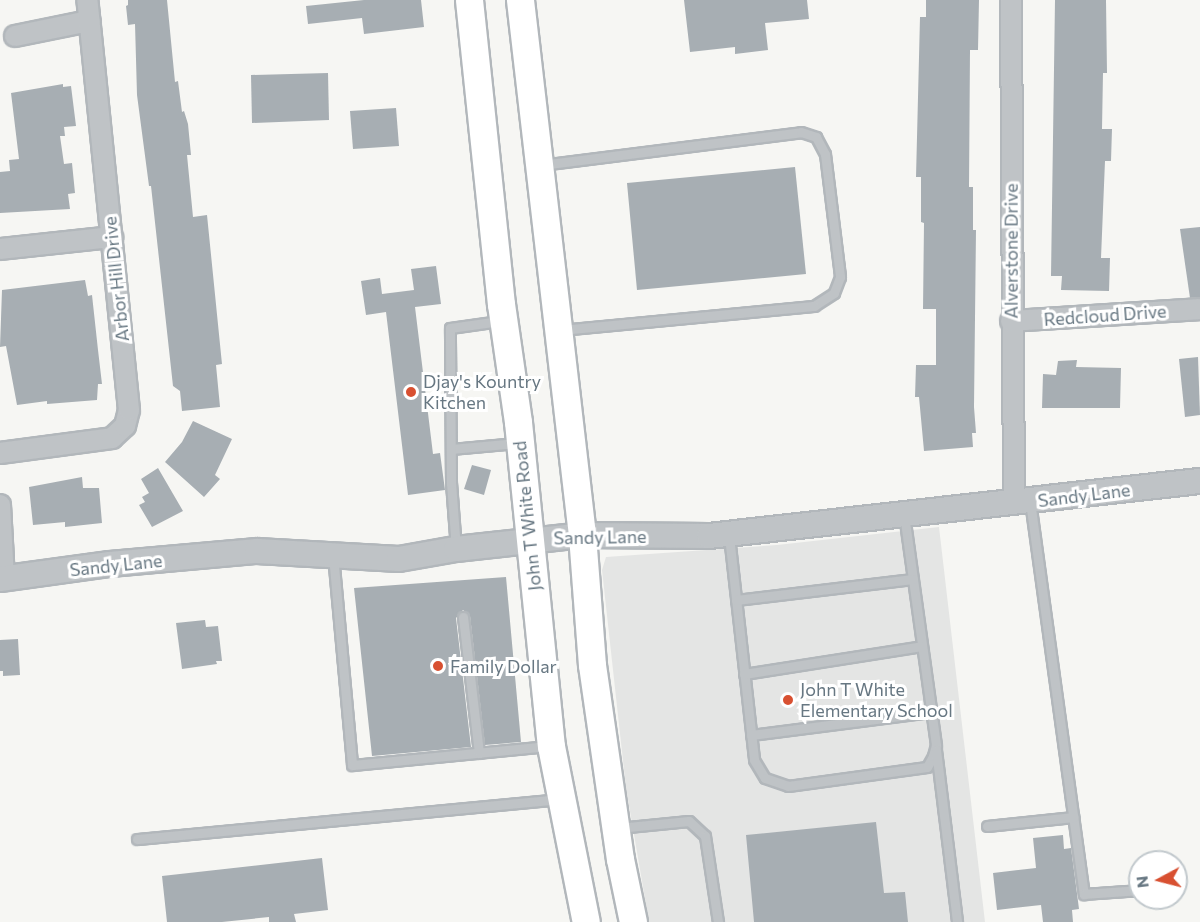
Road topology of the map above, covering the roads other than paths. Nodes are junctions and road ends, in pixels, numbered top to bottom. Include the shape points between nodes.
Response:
1 (87, 0) edge
2 (469, 0) edge
3 (520, 0) edge
4 (1011, 0) edge
5 (90, 21) junction
6 (15, 36) dead end
7 (538, 165) junction
8 (112, 237) junction
9 (0, 249) edge
10 (1200, 309) edge
11 (504, 320) junction
12 (1011, 321) junction
13 (559, 330) junction
14 (520, 443) junction
15 (451, 449) junction
16 (0, 453) edge
17 (1200, 481) edge
18 (1022, 502) junction
19 (0, 505) edge
20 (904, 514) junction
21 (729, 534) junction
22 (582, 535) junction
23 (530, 539) junction
24 (456, 549) junction
25 (333, 555) junction
26 (2, 578) edge
27 (913, 579) junction
28 (736, 600) junction
29 (463, 617) dead end
30 (922, 646) junction
31 (744, 674) junction
32 (931, 712) junction
33 (751, 735) junction
34 (936, 745) junction
35 (550, 746) junction
36 (479, 753) junction
37 (561, 799) junction
38 (1074, 816) junction
39 (987, 826) dead end
40 (616, 828) junction
41 (137, 839) dead end
42 (1128, 891) edge
43 (586, 922) edge
44 (633, 922) edge
45 (718, 922) edge
46 (957, 922) edge

1 - 5 street, Arbor Hill Drive
2 - 11 main road, John T White Road
3 - 7 main road
4 - 12 street, Alverstone Drive
5 - 6 street
5 - 8 street, Arbor Hill Drive
7 - 13 main road
7 - 13 lane via 801,132 816,137 825,154 840,276 834,293 814,306
8 - 9 street
8 - 16 street, Arbor Hill Drive via 129,410 125,426 112,438
10 - 12 street, Redcloud Drive
11 - 14 main road, John T White Road
11 - 15 lane via 450,328
12 - 18 street, Alverstone Drive
13 - 22 main road
14 - 15 lane
14 - 23 main road, John T White Road
15 - 24 lane
17 - 18 street, Sandy Lane
18 - 20 street, Sandy Lane
18 - 38 lane
19 - 26 street
20 - 21 street, Sandy Lane
20 - 27 lane
21 - 22 street, Sandy Lane
21 - 28 lane
22 - 23 street, Sandy Lane
22 - 40 main road via 592,665
23 - 24 street, Sandy Lane
23 - 35 main road, John T White Road
24 - 25 street, Sandy Lane via 399,559
25 - 26 street, Sandy Lane via 257,551
25 - 36 lane via 352,765
27 - 28 lane
27 - 30 lane
28 - 31 lane
29 - 36 lane
30 - 31 lane
30 - 32 lane
31 - 33 lane
32 - 33 lane
32 - 34 lane
33 - 34 lane via 754,760 765,778 788,786 927,767
34 - 46 lane
35 - 36 lane
35 - 37 main road, John T White Road
37 - 41 lane
37 - 43 main road, John T White Road
38 - 39 lane
38 - 42 lane via 1084,894
40 - 44 main road
40 - 45 lane via 689,821 705,836

